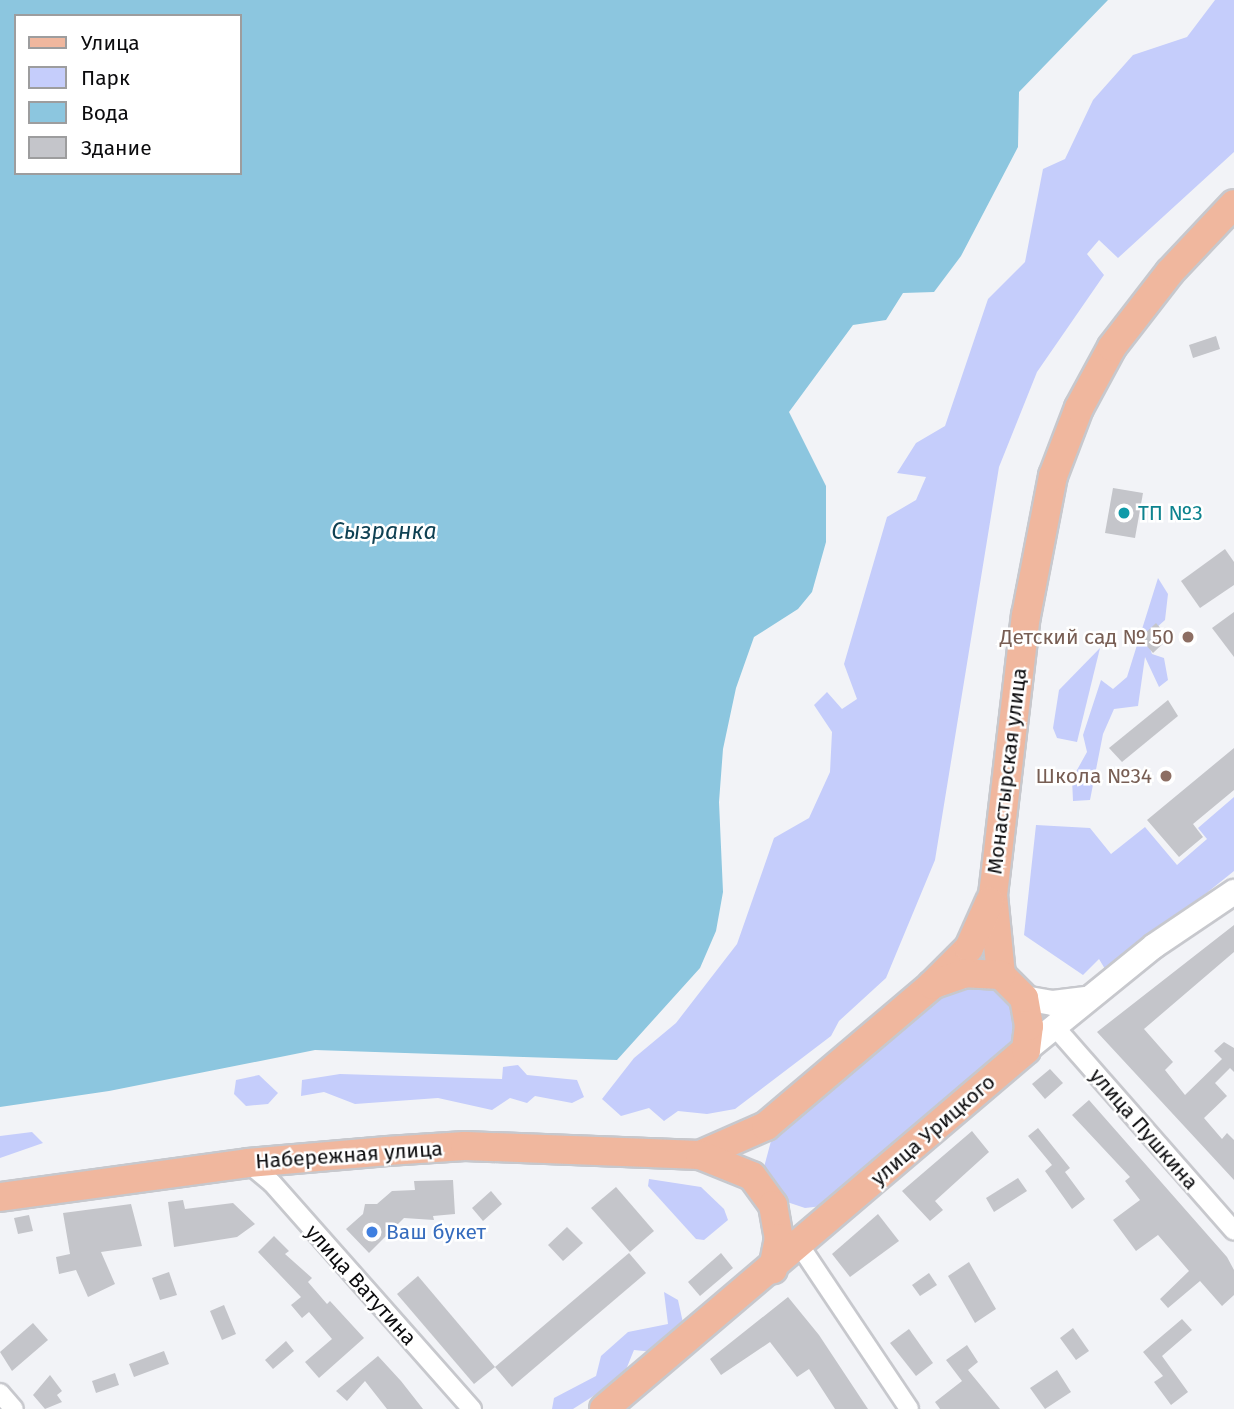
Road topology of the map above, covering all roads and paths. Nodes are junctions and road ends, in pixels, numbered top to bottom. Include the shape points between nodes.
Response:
1 (1234, 204) edge
2 (1234, 892) edge
3 (993, 895) junction
4 (1001, 975) junction
5 (932, 985) junction
6 (1024, 998) junction
7 (1089, 999) junction
8 (1055, 1027) junction
9 (1026, 1050) junction
10 (766, 1126) junction
11 (700, 1155) junction
12 (248, 1163) junction
13 (752, 1176) junction
14 (0, 1197) edge
15 (773, 1205) junction
16 (839, 1211) junction
17 (1234, 1231) edge
18 (800, 1245) junction
19 (773, 1269) junction
20 (0, 1393) edge
21 (13, 1409) edge
22 (472, 1409) edge
23 (604, 1409) edge
24 (909, 1409) edge

1 - 3 main road, Монастырская улица via 1170,272 1112,347 1079,408 1054,476 1026,616
2 - 7 main road via 1154,946
3 - 4 main road
3 - 5 main road via 970,948
4 - 5 main road via 966,973
4 - 6 main road
5 - 10 main road
6 - 7 main road via 1053,1003
6 - 9 main road via 1029,1026
7 - 8 main road
8 - 9 main road
8 - 17 street, улица Пушкина
9 - 16 main road, улица Урицкого
10 - 11 main road
10 - 13 main road
11 - 12 main road, Набережная улица via 465,1146
11 - 13 main road
12 - 14 main road, Набережная улица
12 - 22 street, улица Ватутина via 272,1184
13 - 15 main road
15 - 16 main road via 797,1216
15 - 19 main road via 779,1238
16 - 18 main road, улица Урицкого
18 - 19 main road, улица Урицкого
18 - 24 street
19 - 23 main road
20 - 21 street

